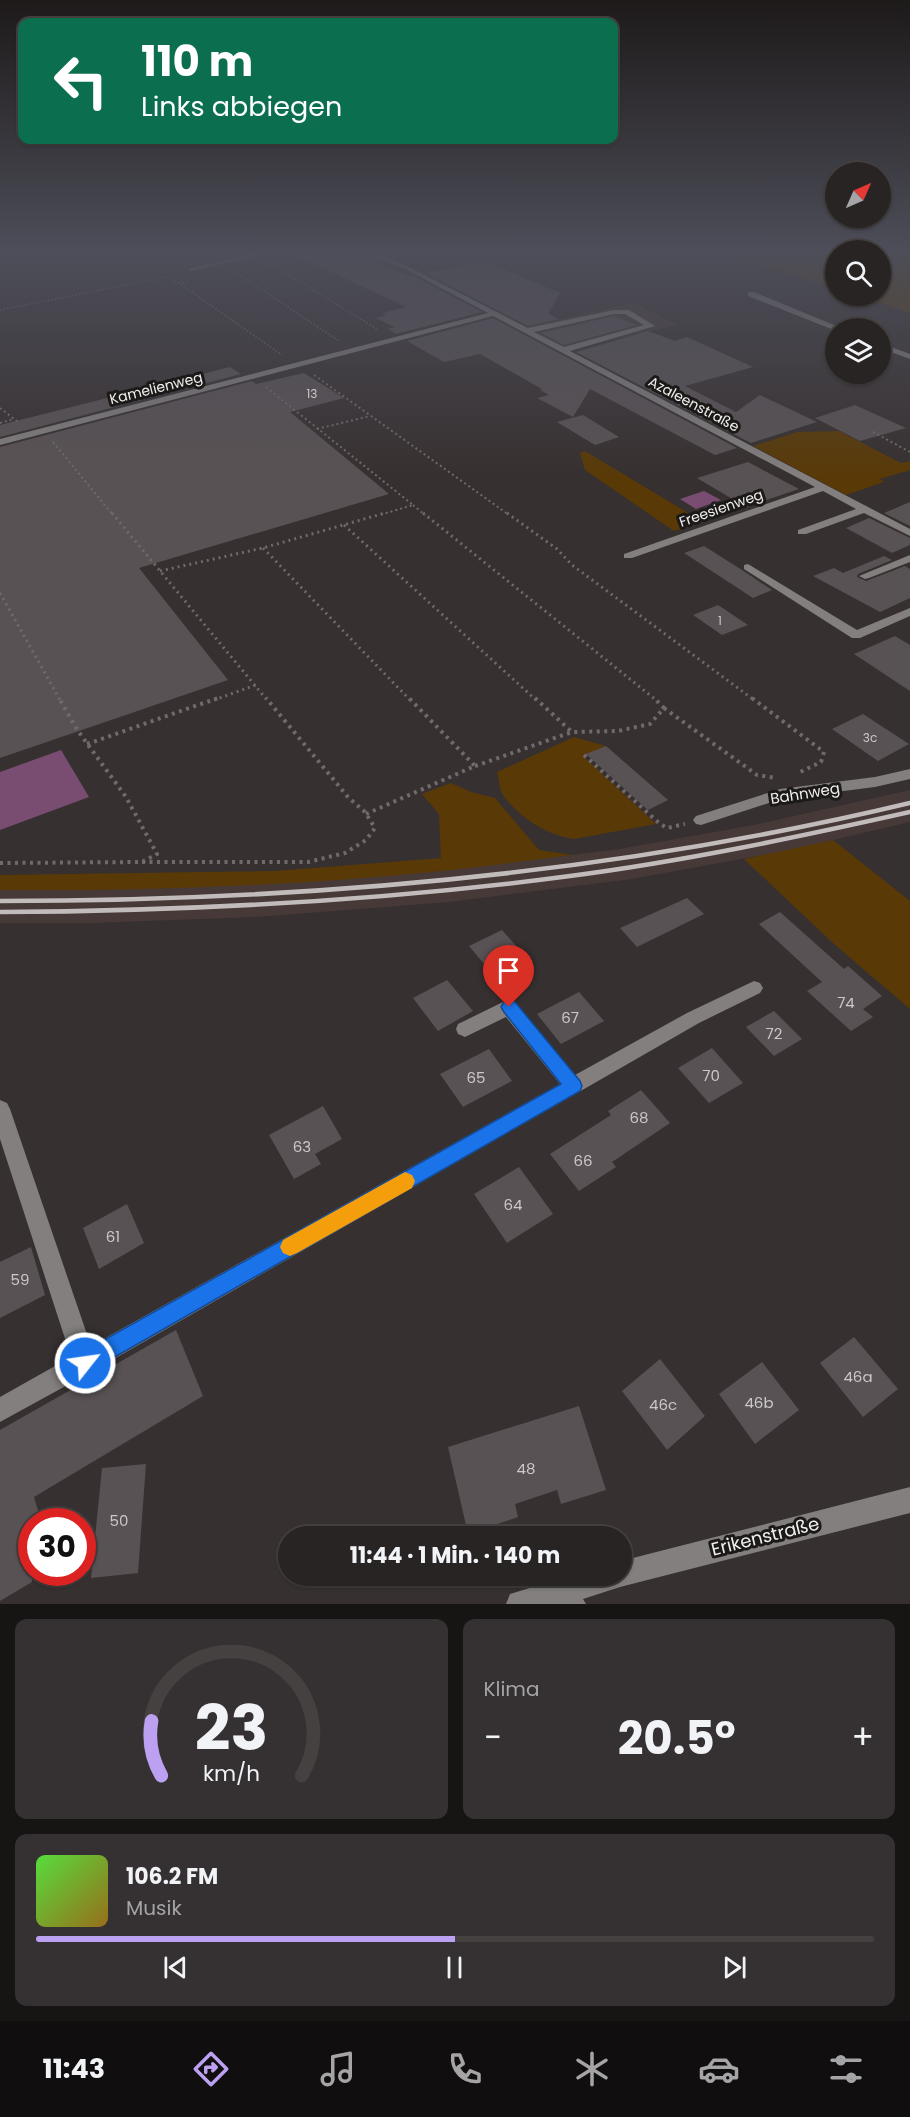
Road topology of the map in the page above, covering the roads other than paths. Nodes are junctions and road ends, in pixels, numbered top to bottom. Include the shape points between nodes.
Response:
1 (447, 327) edge
2 (519, 327) edge
3 (547, 327) edge
4 (648, 327) edge
5 (527, 331) junction
6 (891, 349) edge
7 (562, 350) junction
8 (910, 357) edge
9 (0, 442) edge
10 (824, 487) junction
11 (865, 509) junction
12 (802, 532) dead end
13 (910, 533) edge
14 (628, 556) dead end
15 (910, 558) edge
16 (748, 567) dead end
17 (865, 576) dead end
18 (910, 612) edge
19 (910, 774) edge
20 (701, 820) road end
21 (754, 988) dead end
22 (465, 1029) dead end
23 (573, 1086) junction
24 (0, 1109) edge
25 (85, 1363) junction
26 (0, 1410) edge
27 (910, 1500) edge
28 (632, 1571) edge
29 (592, 1586) edge
30 (568, 1597) edge
31 (520, 1604) edge

1 - 9 street, Kamelienweg
2 - 5 street, Azaleenstraße
3 - 5 street
4 - 7 street
5 - 7 street, Azaleenstraße
6 - 8 street
7 - 10 street, Azaleenstraße
10 - 11 street, Azaleenstraße
10 - 14 street, Freesienweg
11 - 12 street
11 - 13 street, Azaleenstraße
15 - 17 street
16 - 18 street via 856,635
19 - 20 street, Bahnweg via 780,794
21 - 23 street
22 - 23 street via 509,1007
23 - 25 street
24 - 25 street
25 - 26 street
27 - 28 street, Erikenstraße
29 - 30 street, Erikenstraße
30 - 31 street, Erikenstraße

